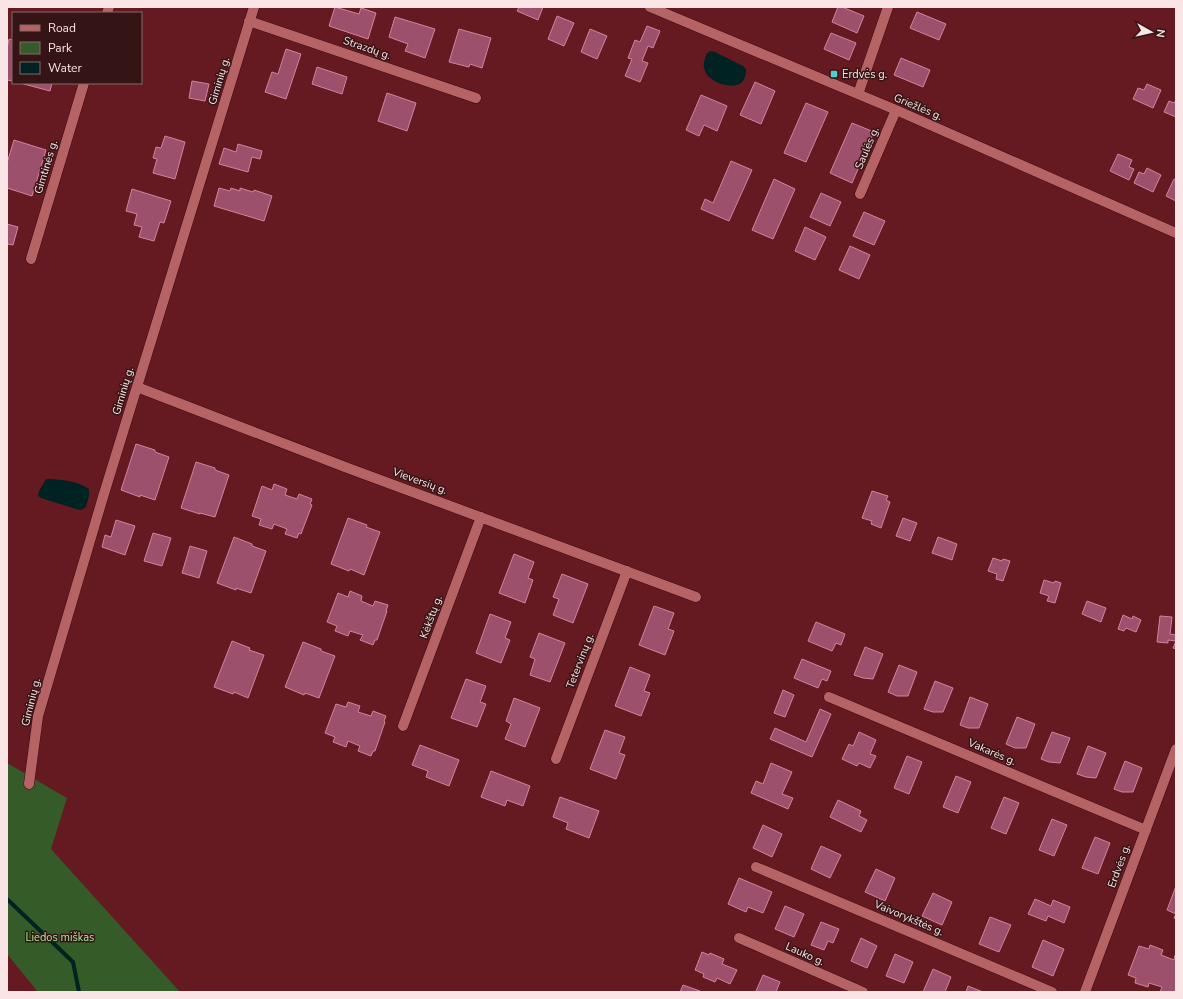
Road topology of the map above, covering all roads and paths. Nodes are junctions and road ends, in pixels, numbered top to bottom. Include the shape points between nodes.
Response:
1 (254, 7) edge
2 (650, 7) edge
3 (888, 7) edge
4 (249, 21) junction
5 (84, 84) edge
6 (858, 94) junction
7 (476, 98) dead end
8 (896, 110) junction
9 (860, 194) dead end
10 (1176, 233) edge
11 (30, 259) dead end
12 (137, 387) junction
13 (481, 517) junction
14 (627, 571) junction
15 (696, 597) dead end
16 (829, 697) dead end
17 (403, 726) dead end
18 (1176, 749) edge
19 (556, 758) dead end
20 (30, 784) dead end
21 (1146, 830) junction
22 (756, 867) dead end
23 (739, 938) dead end
24 (862, 992) edge
25 (1052, 992) edge
26 (1085, 992) edge

1 - 4 street, Giminių g.
2 - 6 street, Griežlės g.
3 - 6 street
4 - 7 street, Strazdų g.
4 - 12 street, Giminių g.
5 - 11 street, Gimtinės g.
6 - 8 street, Griežlės g.
8 - 9 street, Saulės g.
8 - 10 street, Griežlės g.
12 - 13 street, Vieversių g.
12 - 20 street, Giminių g. via 38,716
13 - 14 street, Vieversių g.
13 - 17 street, Kėkštų g.
14 - 15 street, Vieversių g.
14 - 19 street, Tetervinų g.
16 - 21 street, Vakarės g.
18 - 21 street, Erdvės g.
21 - 26 street, Erdvės g.
22 - 25 street, Vaivorykštės g.
23 - 24 street, Lauko g.

